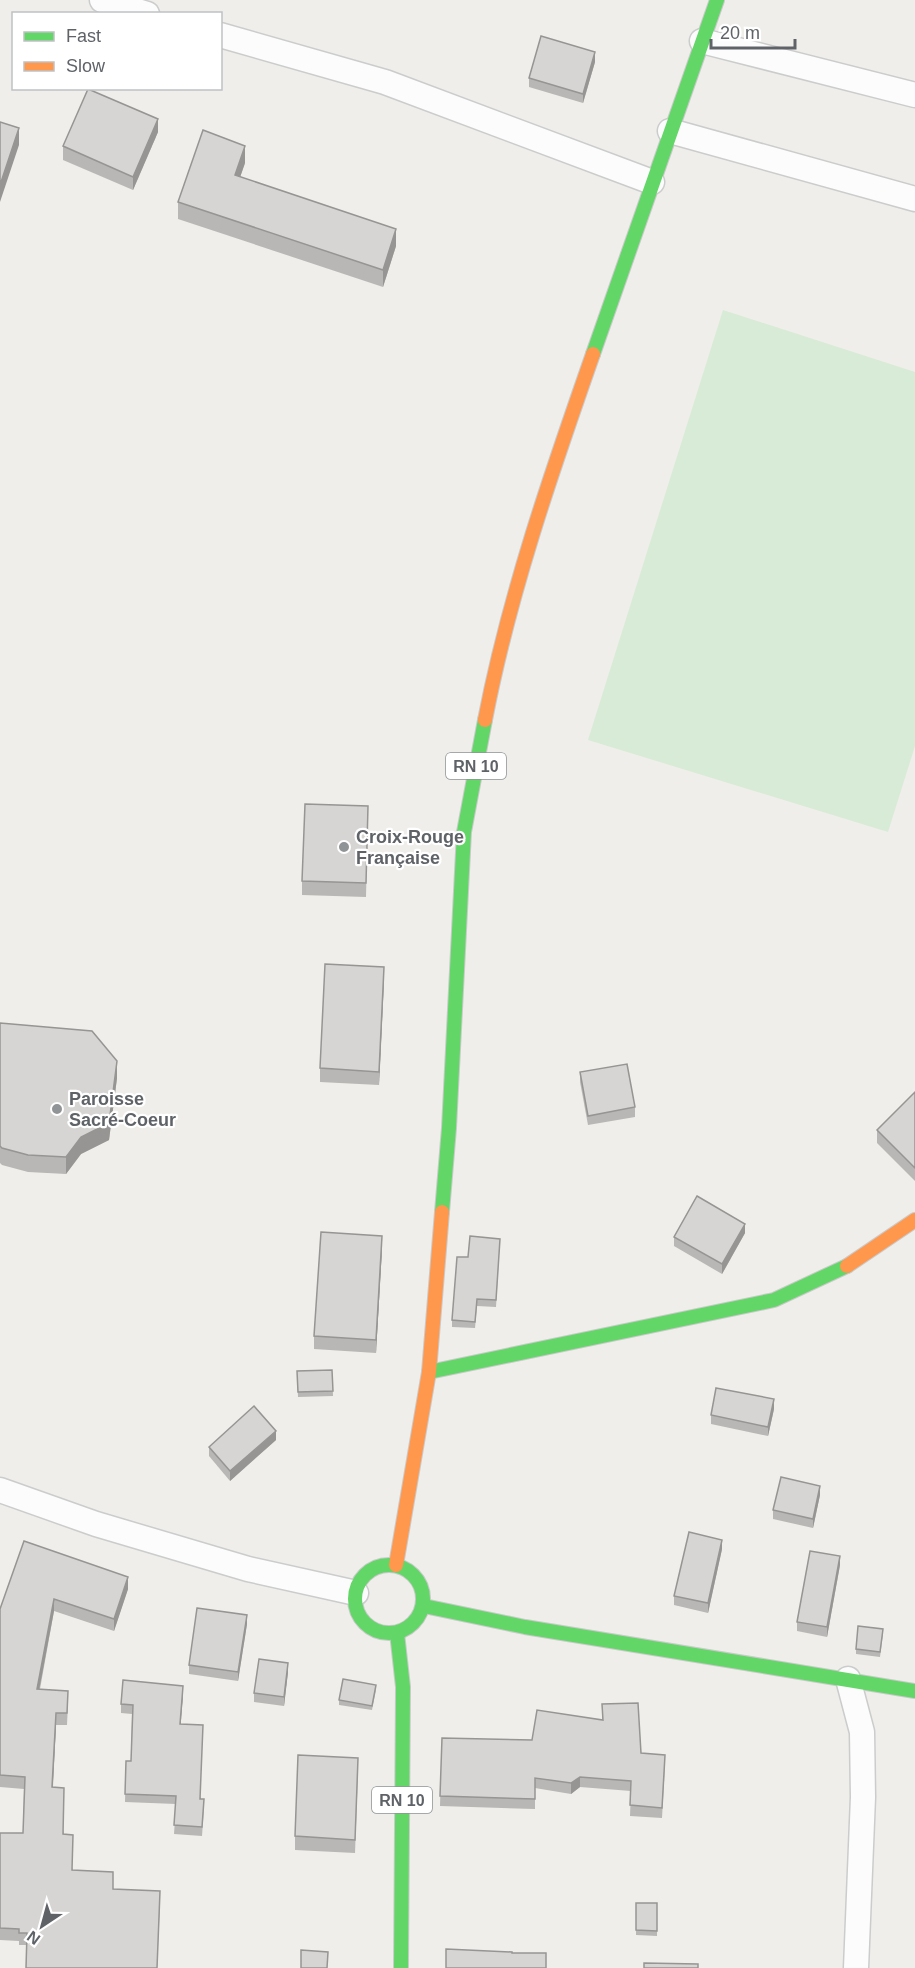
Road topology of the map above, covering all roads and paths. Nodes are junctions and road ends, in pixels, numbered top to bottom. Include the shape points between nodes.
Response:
1 (102, 0) edge
2 (717, 0) edge
3 (141, 12) edge
4 (222, 36) edge
5 (702, 40) junction
6 (915, 95) edge
7 (670, 131) junction
8 (652, 182) junction
9 (915, 199) edge
10 (915, 1220) edge
11 (429, 1372) junction
12 (0, 1490) edge
13 (396, 1565) junction
14 (356, 1593) junction
15 (424, 1606) junction
16 (397, 1633) junction
17 (848, 1679) junction
18 (915, 1691) edge
19 (401, 1968) edge
20 (856, 1968) edge

1 - 3 street
2 - 5 main road, RN 10
4 - 8 street via 386,82
5 - 6 street
5 - 7 main road, RN 10
7 - 8 main road, RN 10
7 - 9 street
8 - 11 main road, RN 10 via 545,493 495,668 464,832 449,1128
10 - 11 main road via 846,1267 774,1300
11 - 13 main road, RN 10
12 - 14 street via 96,1524 237,1566
13 - 14 main road via 370,1571 360,1581
13 - 15 main road via 418,1580
14 - 16 main road via 355,1607 370,1628 383,1634
15 - 16 main road via 409,1628
15 - 17 main road via 525,1627
16 - 19 main road, RN 10 via 403,1687
17 - 18 main road
17 - 20 street via 862,1732

